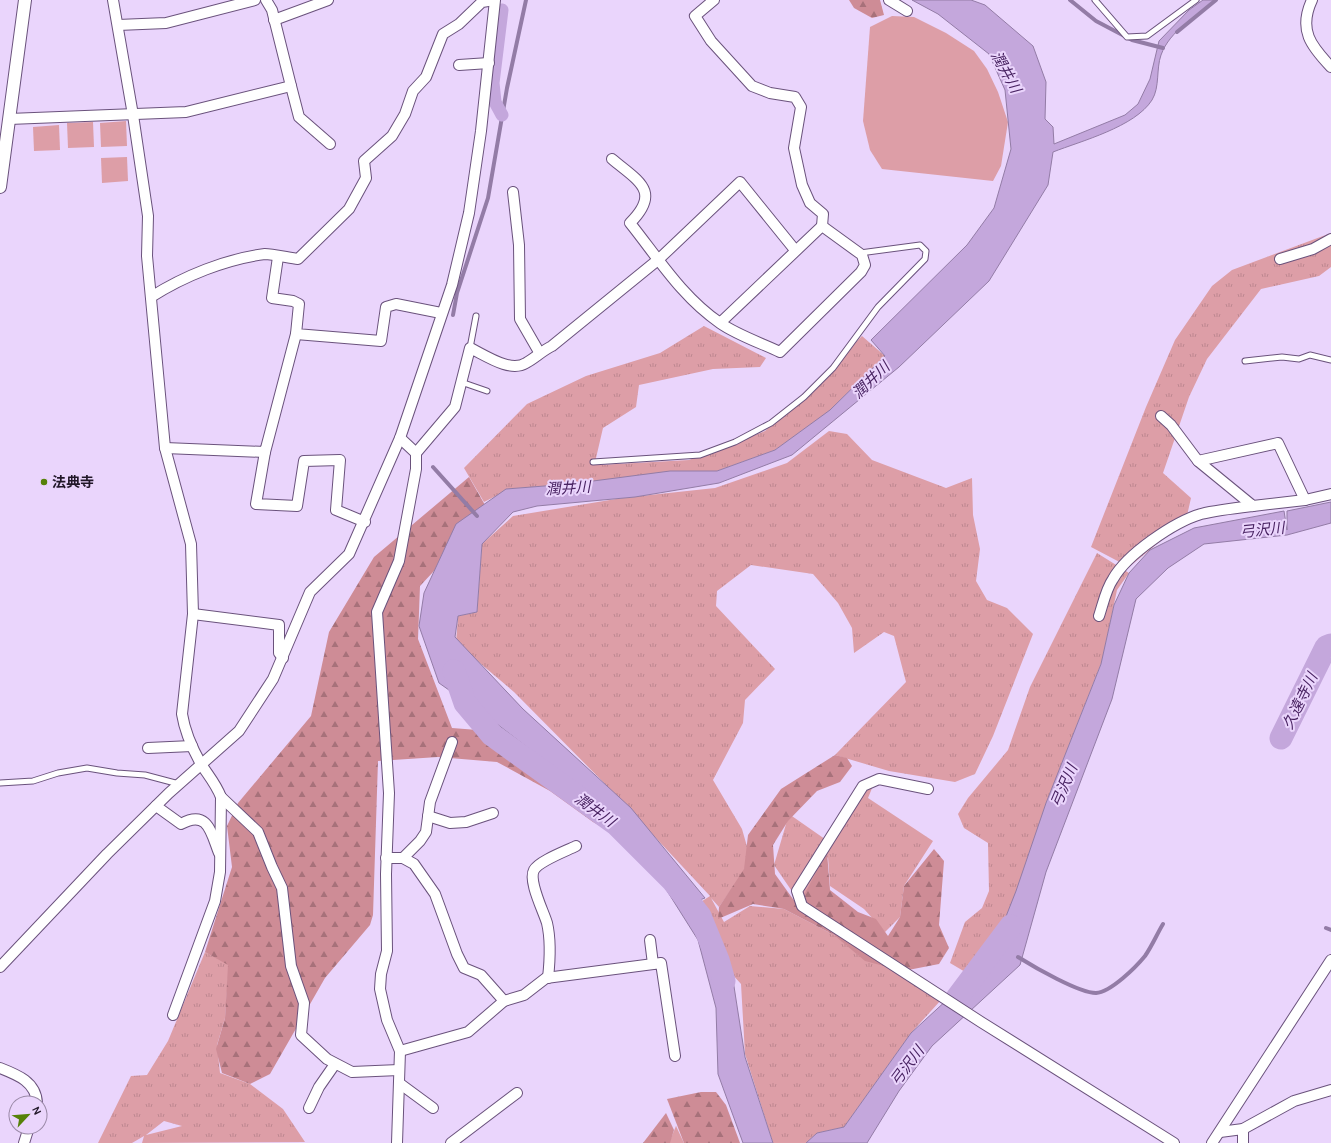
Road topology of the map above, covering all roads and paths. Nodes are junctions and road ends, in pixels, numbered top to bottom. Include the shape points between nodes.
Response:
1 (25, 0) edge
2 (112, 0) edge
3 (255, 0) edge
4 (266, 0) edge
5 (328, 0) edge
6 (494, 0) edge
7 (714, 0) edge
8 (889, 0) edge
9 (1095, 0) edge
10 (1196, 0) edge
11 (1312, 0) edge
12 (481, 1) edge
13 (907, 11) dead end
14 (274, 20) junction
15 (118, 25) junction
16 (489, 63) junction
17 (459, 66) dead end
18 (1331, 68) edge
19 (291, 86) junction
20 (133, 115) junction
21 (9, 119) junction
22 (330, 144) dead end
23 (612, 160) dead end
24 (0, 187) edge
25 (513, 192) dead end
26 (822, 226) junction
27 (1331, 239) edge
28 (795, 250) junction
29 (859, 253) junction
30 (278, 257) junction
31 (659, 259) junction
32 (1280, 259) dead end
33 (151, 297) junction
34 (441, 313) junction
35 (476, 316) dead end
36 (720, 323) junction
37 (296, 334) junction
38 (470, 348) junction
39 (540, 352) junction
40 (1331, 360) edge
41 (1245, 361) dead end
42 (461, 382) junction
43 (487, 391) dead end
44 (1161, 416) dead end
45 (400, 438) junction
46 (165, 448) junction
47 (265, 452) junction
48 (416, 453) junction
49 (1198, 461) junction
50 (593, 462) dead end
51 (1331, 494) edge
52 (1305, 500) junction
53 (1253, 506) junction
54 (365, 522) junction
55 (194, 614) junction
56 (1099, 616) dead end
57 (283, 658) junction
58 (452, 742) dead end
59 (192, 746) junction
60 (148, 748) dead end
61 (202, 764) junction
62 (0, 783) edge
63 (179, 784) junction
64 (928, 789) dead end
65 (221, 796) junction
66 (156, 806) junction
67 (493, 813) dead end
68 (428, 816) junction
69 (576, 846) dead end
70 (221, 858) junction
71 (386, 858) junction
72 (403, 858) junction
73 (650, 940) dead end
74 (1331, 960) edge
75 (653, 964) junction
76 (0, 967) edge
77 (548, 978) junction
78 (504, 1001) junction
79 (173, 1015) dead end
80 (400, 1051) junction
81 (675, 1056) dead end
82 (335, 1064) junction
83 (0, 1068) edge
84 (399, 1070) junction
85 (399, 1083) junction
86 (1331, 1090) edge
87 (517, 1094) dead end
88 (36, 1095) edge
89 (310, 1108) dead end
90 (433, 1108) dead end
91 (1243, 1129) junction
92 (1220, 1132) junction
93 (397, 1143) edge
94 (451, 1143) edge
95 (1174, 1143) edge
96 (1212, 1143) edge
97 (1243, 1143) edge

1 - 21 street
2 - 15 street
3 - 15 street via 166,23
4 - 14 street
5 - 14 street
6 - 12 street
6 - 16 street
7 - 26 street via 695,16 711,41 752,86 770,93 795,97 801,108 794,148 805,191 810,202 822,214
8 - 13 street
9 - 10 lane via 1127,37 1147,36
11 - 18 street via 1307,10 1306,30 1314,50
12 - 30 street via 459,24 443,34 426,77 414,91 405,114 392,136 364,161 366,178 349,209 298,258
14 - 19 street
15 - 20 street
16 - 17 street
16 - 34 street via 469,213 452,285
19 - 20 street via 186,112
19 - 22 street via 299,117
20 - 21 street
20 - 33 street via 148,216 147,256
21 - 24 street
23 - 31 street via 642,185 645,196 642,211 630,223
25 - 39 street via 519,245 520,319
26 - 28 street
26 - 29 street
27 - 32 street via 1313,249
28 - 31 street via 740,182
28 - 36 street
29 - 36 street via 865,265 862,272 780,352
29 - 50 lane via 920,245 926,251 925,259 878,307 833,368 804,397 765,426 735,442 700,455
30 - 33 street via 267,254 208,268 173,283
30 - 37 street via 272,298 299,304
31 - 36 street via 690,299
31 - 39 street via 552,346
33 - 46 street
34 - 37 street via 396,304 386,307 381,341
34 - 45 street
35 - 38 lane
37 - 47 street
38 - 39 street via 511,367 524,364
38 - 42 street
40 - 41 lane via 1310,354 1299,359 1282,357
42 - 43 lane
42 - 48 street via 455,407
44 - 49 street via 1171,424
45 - 48 street
45 - 54 street
46 - 47 street
46 - 55 street via 191,544
47 - 54 street via 256,504 297,506 304,461 340,460 336,510
48 - 71 street via 416,469 399,561 377,612 389,793
49 - 52 street via 1278,442
49 - 53 street
51 - 52 street
52 - 53 street
53 - 56 street via 1201,514 1186,520 1145,547 1122,565 1112,580
54 - 57 street via 349,554 310,592
55 - 57 street via 279,625 279,653
55 - 59 street via 182,714 184,731
57 - 61 street via 273,679 239,731
58 - 68 street via 430,802
59 - 60 street
59 - 61 street
61 - 63 street
61 - 65 street via 218,787
62 - 63 lane via 33,780 87,768 145,774
63 - 66 street
64 - 95 street via 879,779 864,786 797,891 802,906
65 - 70 street
65 - 82 street via 258,832 282,888 291,966 304,1003 301,1035
66 - 70 street via 181,824 190,819 200,819 208,825
66 - 76 street
67 - 68 street via 466,822 450,823
68 - 72 street via 426,832 420,842
69 - 77 street via 540,865 534,870 532,879 550,941
70 - 79 street via 215,901
71 - 72 street
71 - 80 street via 387,951 380,989 387,1020
72 - 78 street via 414,864 435,894 464,968 481,974
73 - 75 street
74 - 92 street
75 - 77 street
75 - 81 street via 661,963
77 - 78 street via 524,995
78 - 80 street via 468,1032
80 - 84 street
82 - 84 street via 352,1072
82 - 89 street via 319,1087
83 - 88 street via 30,1084
84 - 85 street
85 - 90 street
85 - 93 street
86 - 91 street via 1294,1101
87 - 94 street
91 - 92 street
91 - 97 street
92 - 96 street

